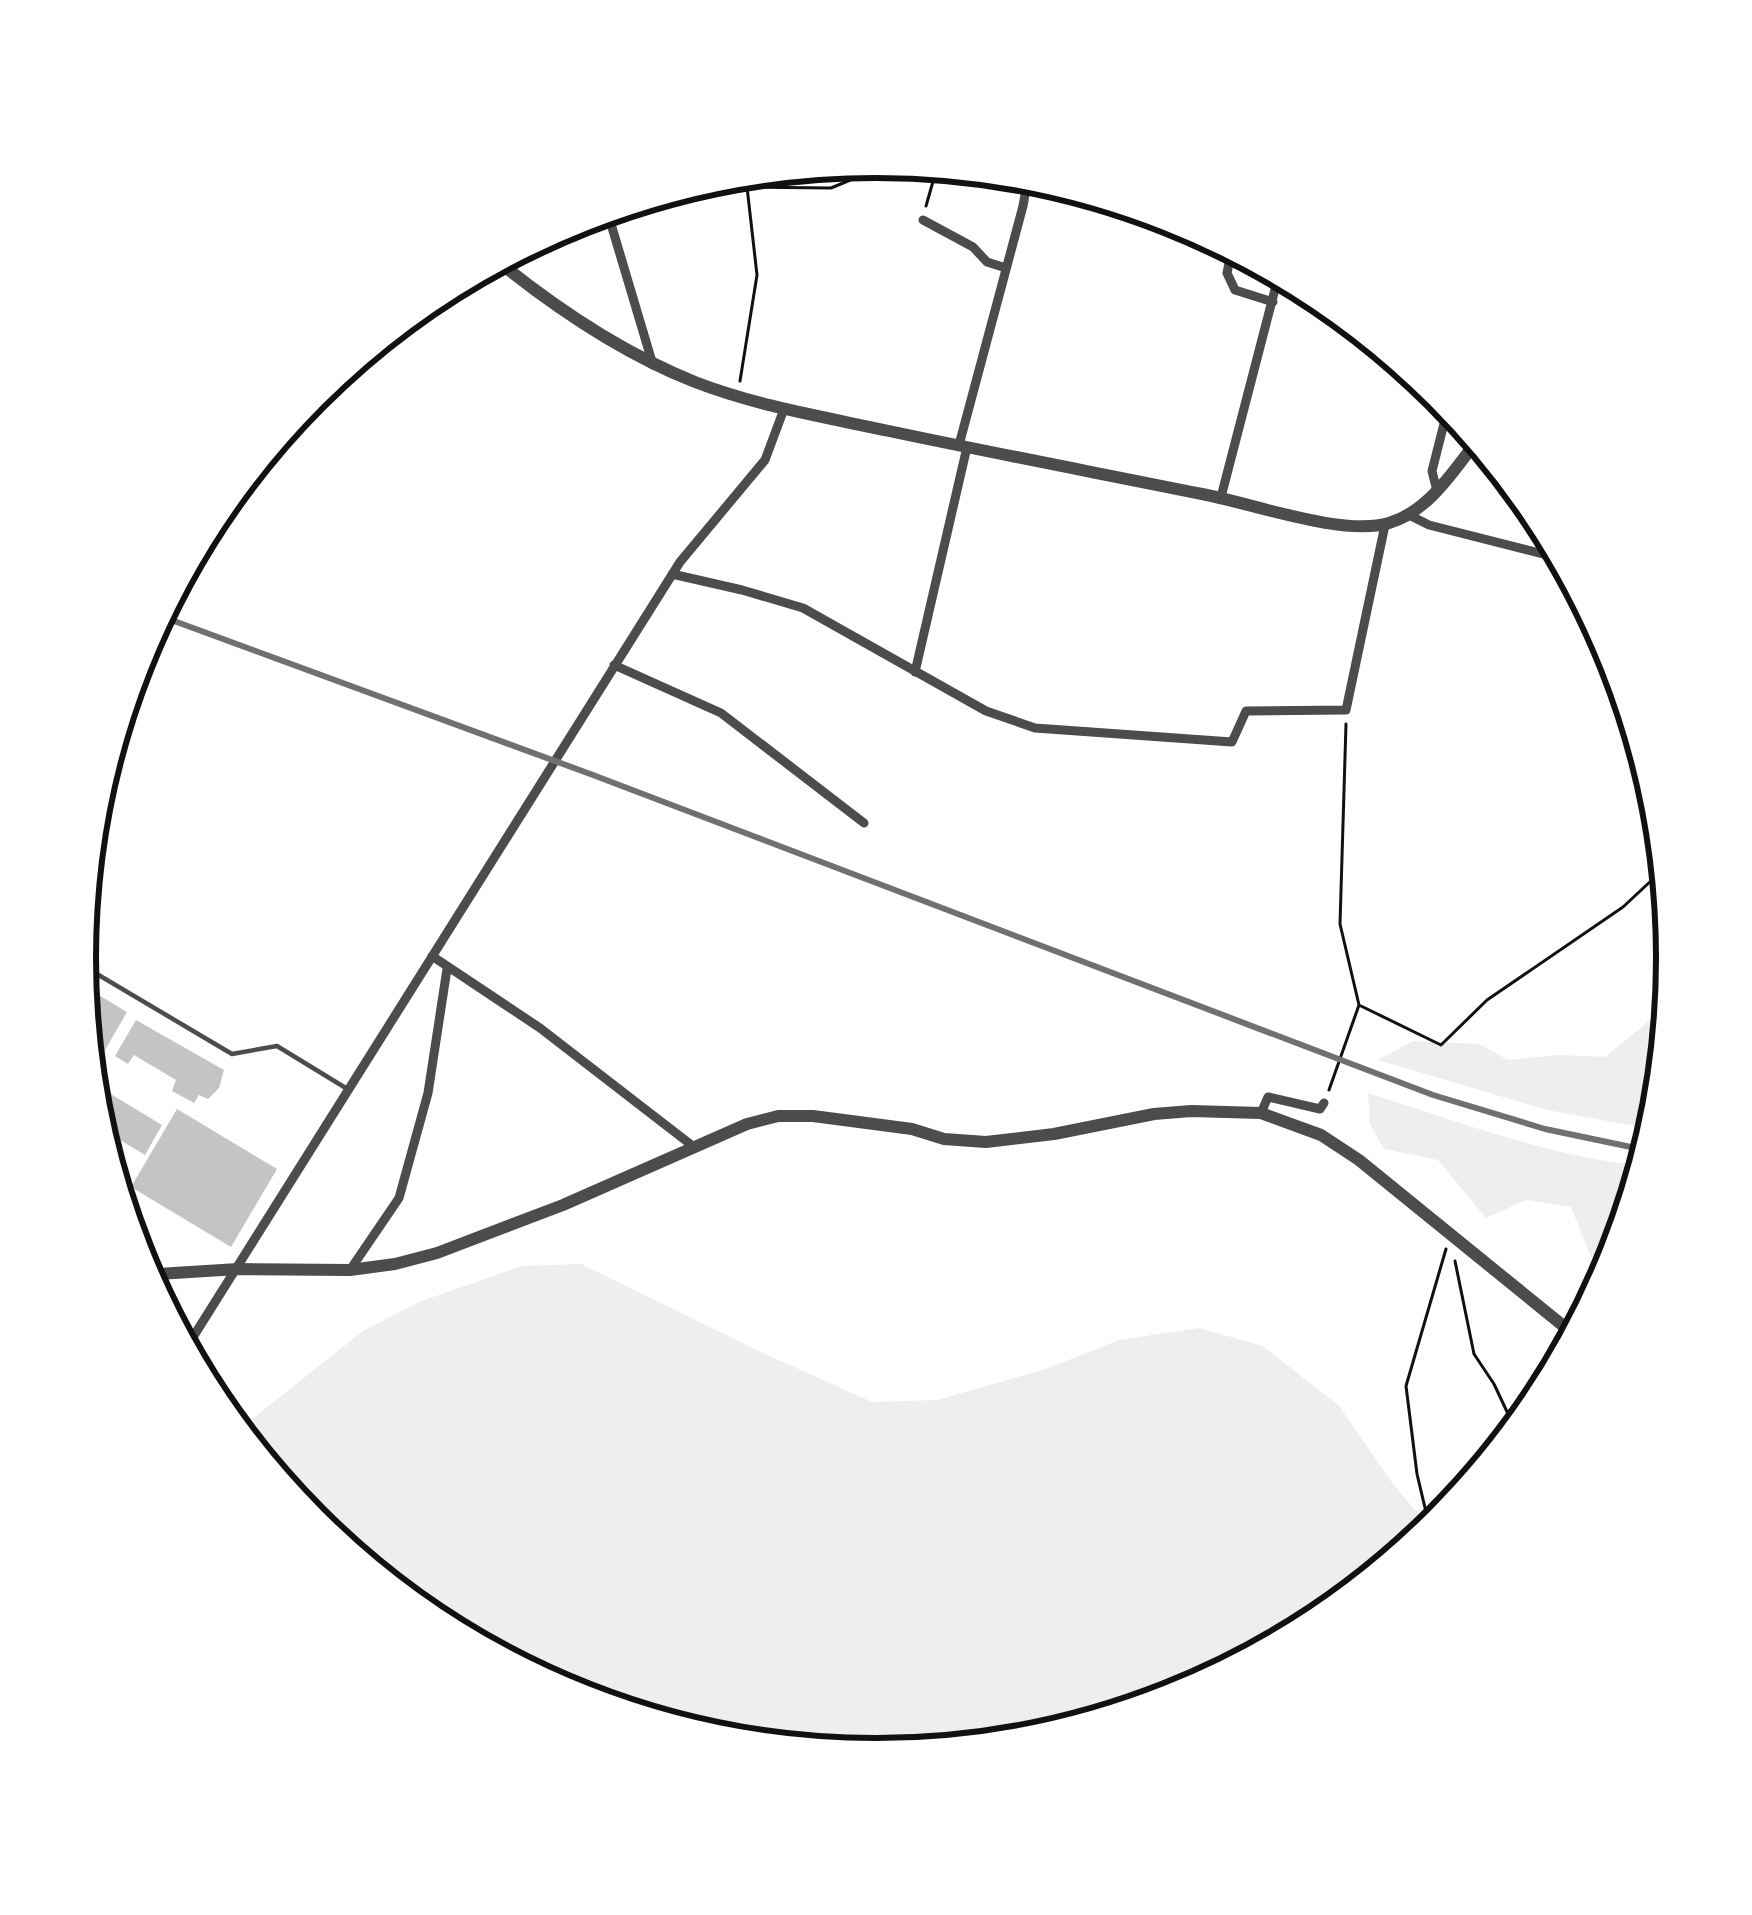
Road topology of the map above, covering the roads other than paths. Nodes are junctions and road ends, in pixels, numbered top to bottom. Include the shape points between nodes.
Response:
1 (1026, 192) edge
2 (922, 220) road end
3 (611, 224) edge
4 (1229, 262) edge
5 (1006, 268) junction
6 (509, 270) edge
7 (1276, 288) edge
8 (1273, 302) junction
9 (653, 365) junction
10 (784, 409) junction
11 (1444, 423) edge
12 (963, 446) junction
13 (1469, 451) edge
14 (1438, 491) junction
15 (1221, 497) junction
16 (1409, 515) junction
17 (1385, 525) junction
18 (1543, 554) edge
19 (672, 574) junction
20 (614, 664) junction
21 (915, 672) junction
22 (864, 823) dead end
23 (432, 956) junction
24 (447, 968) junction
25 (97, 974) edge
26 (350, 1090) junction
27 (1324, 1103) road end
28 (1261, 1113) junction
29 (694, 1147) junction
30 (238, 1269) junction
31 (350, 1270) junction
32 (163, 1274) edge
33 (1563, 1326) edge
34 (194, 1336) edge

1 - 5 street
2 - 5 street
3 - 9 street
4 - 8 street via 1235,290
5 - 12 street
6 - 9 street
7 - 8 street
8 - 15 street
9 - 10 street
10 - 12 street
10 - 19 street via 765,460
11 - 14 street via 1432,471
12 - 15 street
12 - 21 street
13 - 14 street
14 - 16 street
15 - 17 street via 1333,525
16 - 17 street
16 - 18 street
17 - 21 street via 1346,710 1246,711 1232,742 1035,728
19 - 20 street
19 - 21 street via 803,608
20 - 22 street via 721,713
20 - 23 street
23 - 24 street
23 - 26 street
24 - 29 street
24 - 31 street via 428,1093 399,1198
25 - 26 lane via 232,1054 278,1046
26 - 30 street
27 - 28 street via 1320,1109 1268,1096
28 - 29 street via 1154,1114 986,1142 778,1116
28 - 33 street via 1360,1160
29 - 31 street via 437,1253
30 - 31 street
30 - 32 street
30 - 34 street

